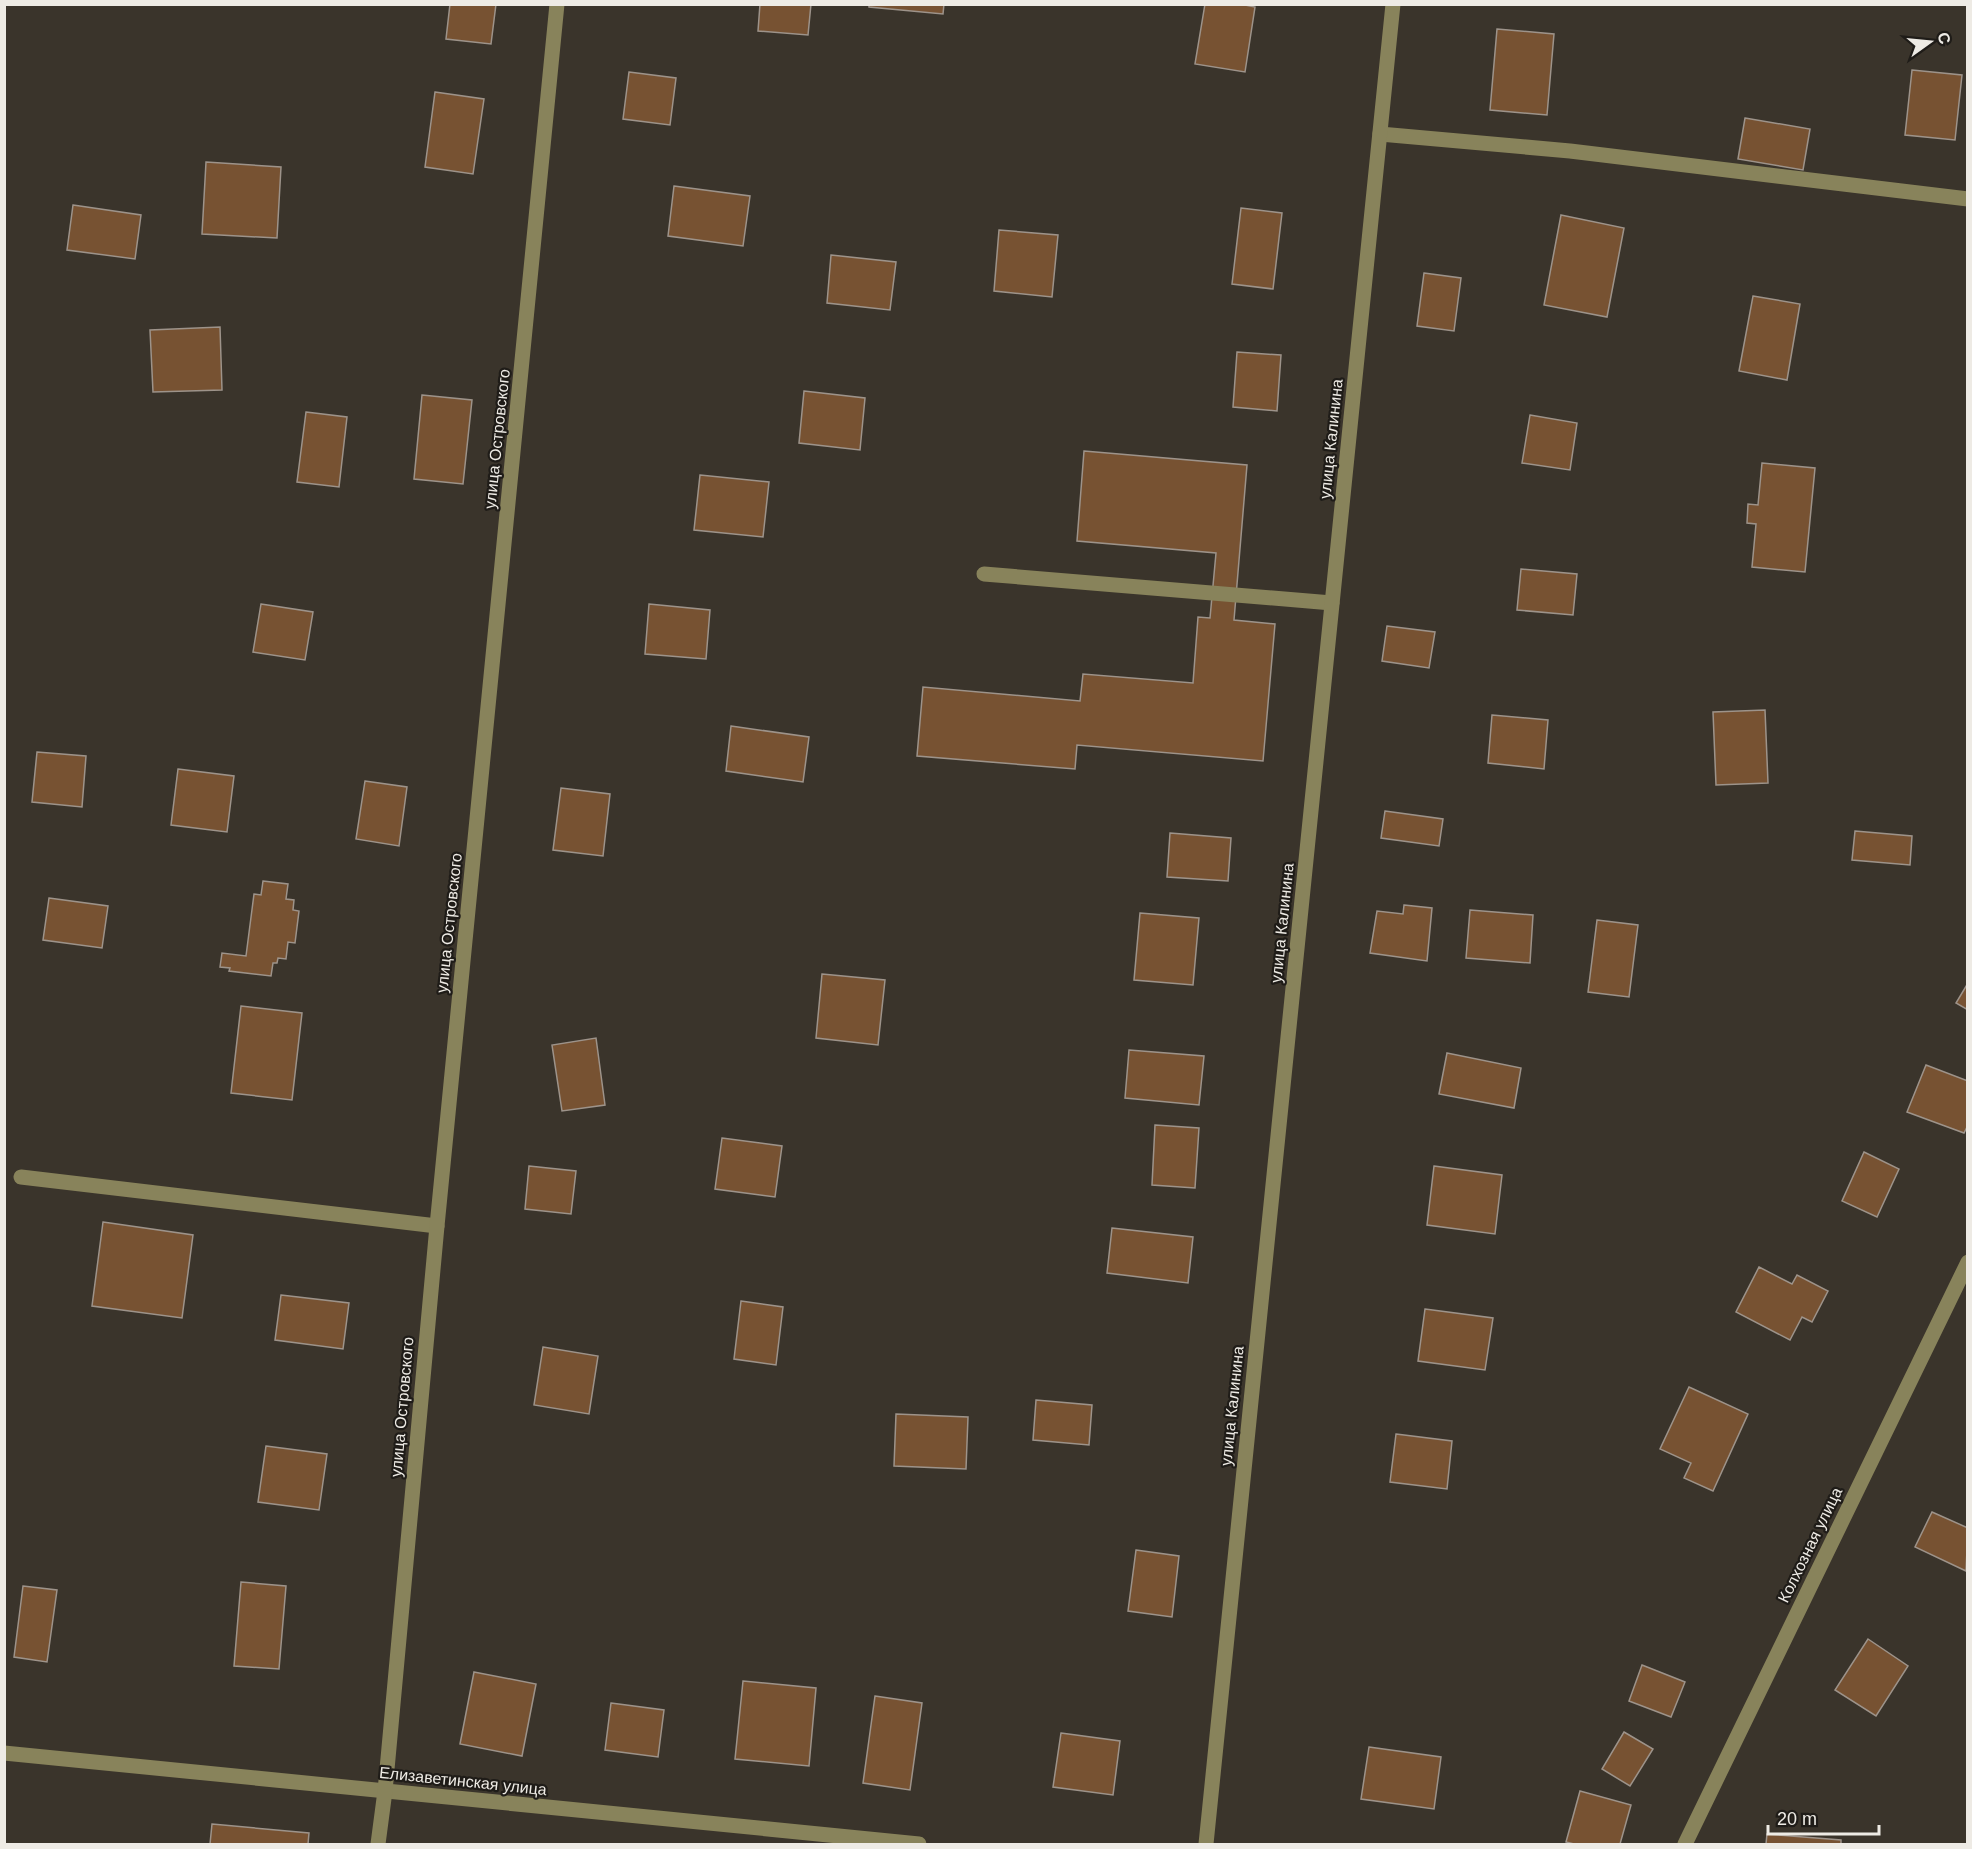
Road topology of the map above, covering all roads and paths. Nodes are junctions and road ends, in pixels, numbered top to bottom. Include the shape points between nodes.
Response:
1 (558, 4) edge
2 (1393, 4) edge
3 (1380, 134) junction
4 (1968, 199) edge
5 (984, 574) dead end
6 (1332, 603) junction
7 (21, 1177) dead end
8 (437, 1226) junction
9 (1968, 1262) edge
10 (4, 1753) edge
11 (385, 1791) junction
12 (378, 1845) edge
13 (919, 1845) edge
14 (1206, 1845) edge
15 (1685, 1845) edge

1 - 8 street, улица Островского
2 - 3 street, улица Калинина
3 - 4 street via 1570,151
3 - 6 street, улица Калинина
5 - 6 street
6 - 14 street, улица Калинина
7 - 8 street
8 - 11 street, улица Островского
9 - 15 street, Колхозная улица
10 - 11 street, Елизаветинская улица
11 - 12 street, улица Островского
11 - 13 street, Елизаветинская улица

